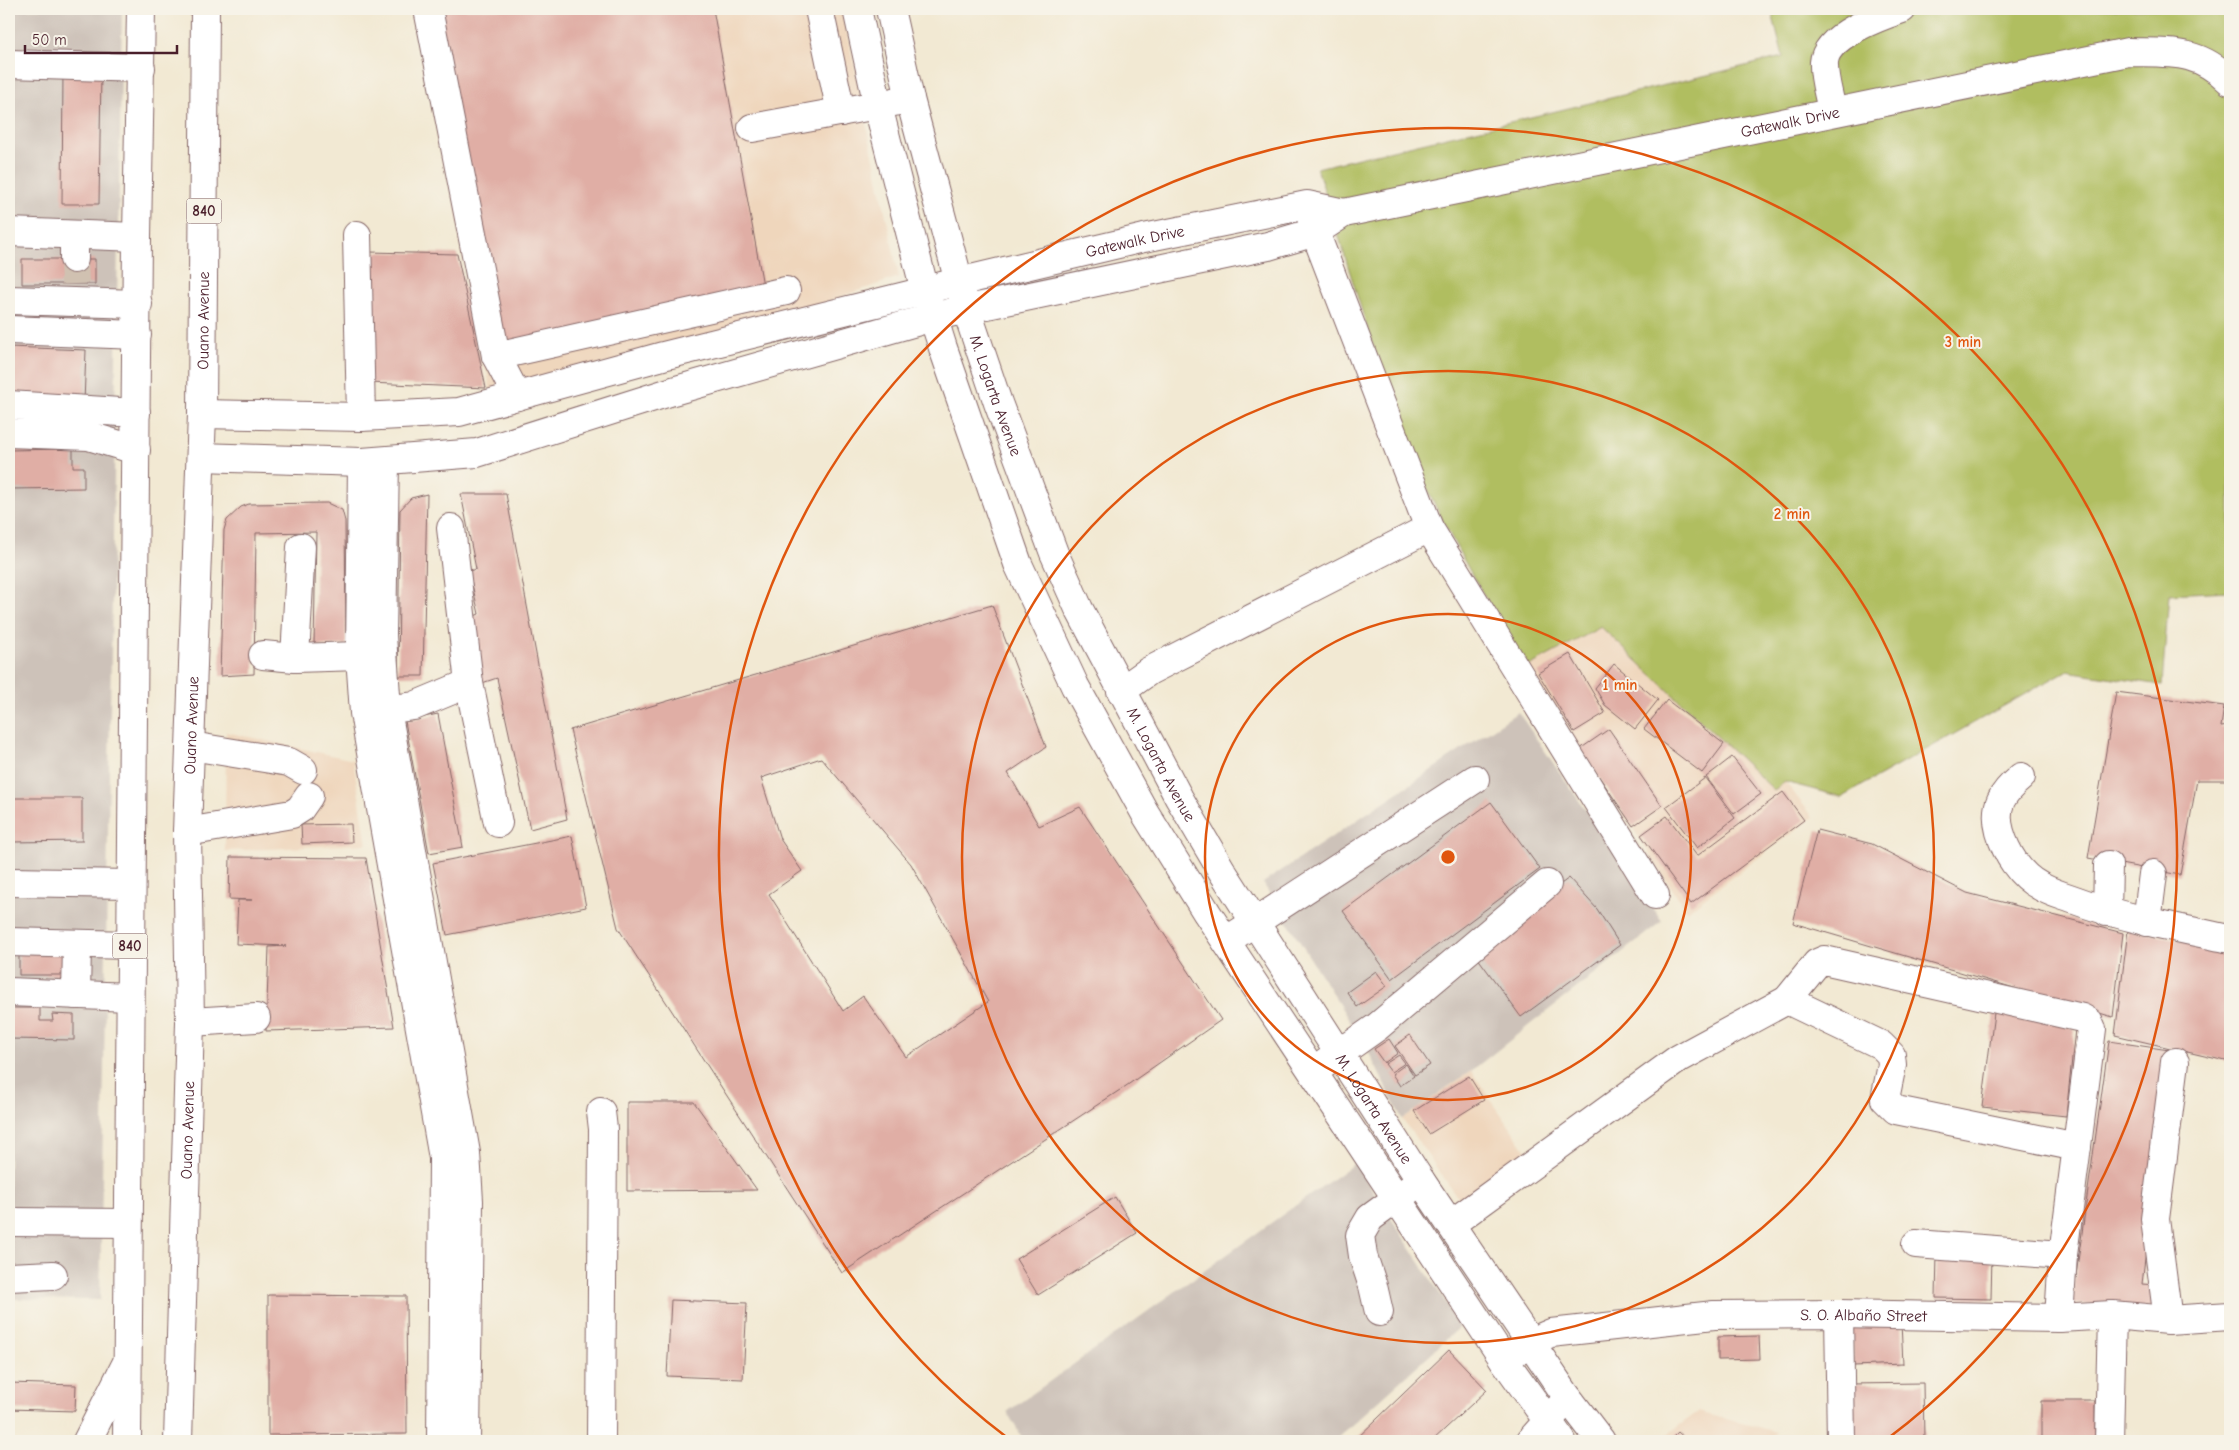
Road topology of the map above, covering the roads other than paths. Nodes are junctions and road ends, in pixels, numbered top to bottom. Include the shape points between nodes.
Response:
1 (141, 9) edge
2 (205, 9) edge
3 (428, 9) edge
4 (819, 9) edge
5 (857, 9) edge
6 (890, 9) edge
7 (1902, 9) edge
8 (9, 64) edge
9 (141, 68) junction
10 (2230, 81) edge
11 (910, 99) junction
12 (878, 106) junction
13 (841, 112) junction
14 (1832, 112) junction
15 (752, 128) dead end
16 (1307, 205) junction
17 (1344, 213) junction
18 (9, 232) edge
19 (1316, 232) junction
20 (357, 234) dead end
21 (137, 237) junction
22 (75, 270) junction
23 (958, 281) junction
24 (786, 291) dead end
25 (925, 291) junction
26 (9, 300) edge
27 (138, 304) junction
28 (966, 308) junction
29 (933, 317) junction
30 (9, 330) edge
31 (137, 335) junction
32 (496, 356) junction
33 (663, 356) junction
34 (673, 391) junction
35 (517, 396) junction
36 (9, 405) edge
37 (136, 413) junction
38 (202, 414) junction
39 (362, 417) junction
40 (9, 433) edge
41 (136, 450) junction
42 (201, 457) junction
43 (374, 462) junction
44 (451, 528) dead end
45 (1429, 528) junction
46 (301, 548) dead end
47 (1079, 609) junction
48 (1044, 622) junction
49 (264, 655) dead end
50 (360, 656) junction
51 (295, 658) junction
52 (468, 683) junction
53 (1121, 691) junction
54 (376, 712) junction
55 (191, 746) junction
56 (2021, 777) dead end
57 (1475, 779) dead end
58 (498, 823) dead end
59 (188, 832) junction
60 (2108, 865) dead end
61 (2153, 874) dead end
62 (9, 882) edge
63 (131, 884) junction
64 (1547, 884) dead end
65 (1655, 895) dead end
66 (2107, 912) junction
67 (1255, 922) junction
68 (2147, 922) junction
69 (2230, 939) edge
70 (1226, 941) junction
71 (9, 942) edge
72 (77, 944) junction
73 (130, 945) junction
74 (9, 992) edge
75 (76, 995) junction
76 (129, 997) junction
77 (1787, 1000) junction
78 (256, 1018) dead end
79 (190, 1022) junction
80 (1340, 1053) junction
81 (2175, 1062) dead end
82 (1313, 1072) junction
83 (601, 1112) dead end
84 (2077, 1146) junction
85 (455, 1155) junction
86 (1421, 1181) junction
87 (1397, 1198) junction
88 (9, 1222) edge
89 (128, 1223) junction
90 (1451, 1224) junction
91 (1916, 1244) dead end
92 (2063, 1255) junction
93 (53, 1275) dead end
94 (9, 1277) edge
95 (1379, 1312) dead end
96 (1838, 1314) junction
97 (2112, 1315) junction
98 (2230, 1316) edge
99 (2059, 1318) junction
100 (2168, 1320) junction
101 (1530, 1342) junction
102 (127, 1360) junction
103 (1504, 1360) junction
104 (1568, 1398) junction
105 (1547, 1435) edge
106 (1591, 1438) edge
107 (87, 1441) edge
108 (127, 1441) edge
109 (178, 1441) edge
110 (441, 1441) edge
111 (466, 1441) edge
112 (601, 1441) edge
113 (1841, 1441) edge
114 (2109, 1441) edge

1 - 9 main road, 840
2 - 38 main road, Ouano Avenue / 840
3 - 32 main road
4 - 13 main road
5 - 12 main road, M. Logarta Avenue
6 - 11 main road, M. Logarta Avenue
7 - 14 main road via 1851,30 1832,46 1824,61
8 - 9 main road
9 - 21 main road, 840
10 - 14 main road, Gatewalk Drive via 2217,68 2183,53 2128,52
11 - 12 main road
11 - 23 main road, M. Logarta Avenue
12 - 13 main road
12 - 25 main road, M. Logarta Avenue
13 - 15 main road
14 - 17 main road, Gatewalk Drive
16 - 17 main road, Gatewalk Drive
16 - 19 main road
16 - 23 main road, Gatewalk Drive
17 - 19 main road, Gatewalk Drive
18 - 22 main road
19 - 28 main road, Gatewalk Drive via 1268,246
19 - 45 main road
20 - 39 main road
21 - 22 main road
21 - 27 main road, 840
22 - 26 main road
22 - 27 main road
23 - 25 main road, Gatewalk Drive
23 - 28 main road, M. Logarta Avenue
24 - 32 main road
25 - 29 main road, M. Logarta Avenue
25 - 33 main road, Gatewalk Drive
27 - 31 main road, 840
28 - 29 main road, Gatewalk Drive
28 - 47 main road, M. Logarta Avenue via 1054,553
29 - 34 main road, Gatewalk Drive
29 - 48 main road, M. Logarta Avenue via 1018,564
30 - 31 main road
31 - 37 main road, 840
32 - 35 main road
33 - 34 main road
33 - 35 main road, Gatewalk Drive
34 - 43 main road, Gatewalk Drive via 477,452
35 - 39 main road, Gatewalk Drive via 459,412
36 - 37 main road
37 - 41 main road, 840
38 - 39 main road, Gatewalk Drive
38 - 42 main road, Ouano Avenue / 840
40 - 41 main road via 89,436
41 - 63 main road, 840
42 - 43 main road, Gatewalk Drive
42 - 55 main road, Ouano Avenue / 840
43 - 50 main road
43 - 54 main road via 382,636
44 - 52 main road
45 - 53 main road via 1149,671
45 - 65 main road
46 - 51 main road
47 - 48 main road
47 - 53 main road, M. Logarta Avenue
48 - 70 main road, M. Logarta Avenue via 1075,686 1145,813
49 - 51 main road
50 - 51 main road
50 - 54 main road
52 - 54 main road via 414,706
52 - 58 main road
53 - 67 main road, M. Logarta Avenue via 1179,798
54 - 85 main road
55 - 59 main road, Ouano Avenue / 840
55 - 59 main road via 289,762 306,783 300,810 292,814
56 - 66 main road via 2006,789 1998,806 1997,821 2002,839 2014,862 2039,886
57 - 67 main road
59 - 79 main road, Ouano Avenue / 840
60 - 66 main road
61 - 68 main road
62 - 63 main road
63 - 73 main road, 840
64 - 80 main road
66 - 68 main road
67 - 70 main road
67 - 80 main road, M. Logarta Avenue
68 - 69 main road
70 - 82 main road, M. Logarta Avenue
71 - 72 main road
72 - 73 main road
72 - 75 main road
73 - 76 main road, 840
74 - 75 main road
75 - 76 main road
76 - 89 main road, 840
77 - 84 main road via 1881,1045 1891,1055 1885,1099 1896,1110
77 - 84 main road via 1817,963 1824,960 2082,1018 2092,1029
77 - 90 main road via 1678,1059
78 - 79 main road
79 - 109 main road, Ouano Avenue / 840
80 - 82 main road
80 - 86 main road, M. Logarta Avenue
81 - 100 main road via 2155,1219
82 - 87 main road, M. Logarta Avenue
83 - 112 main road
84 - 92 main road
85 - 110 main road
85 - 111 main road via 469,1201
86 - 87 main road
86 - 90 main road, M. Logarta Avenue
87 - 95 main road via 1370,1218 1360,1235
87 - 103 main road, M. Logarta Avenue
88 - 89 main road
89 - 102 main road, 840
90 - 101 main road, M. Logarta Avenue
91 - 92 main road
92 - 99 main road
93 - 94 main road
96 - 99 main road, S. O. Albaño Street
96 - 101 main road, S. O. Albaño Street via 1714,1315 1551,1333
96 - 113 main road
97 - 99 main road, S. O. Albaño Street
97 - 100 main road, S. O. Albaño Street
97 - 114 main road
98 - 100 main road, S. O. Albaño Street
101 - 103 main road, S. O. Albaño Street
101 - 104 main road, M. Logarta Avenue
102 - 107 main road
102 - 108 main road, 840
103 - 105 main road, M. Logarta Avenue
104 - 105 main road
104 - 106 main road, M. Logarta Avenue

